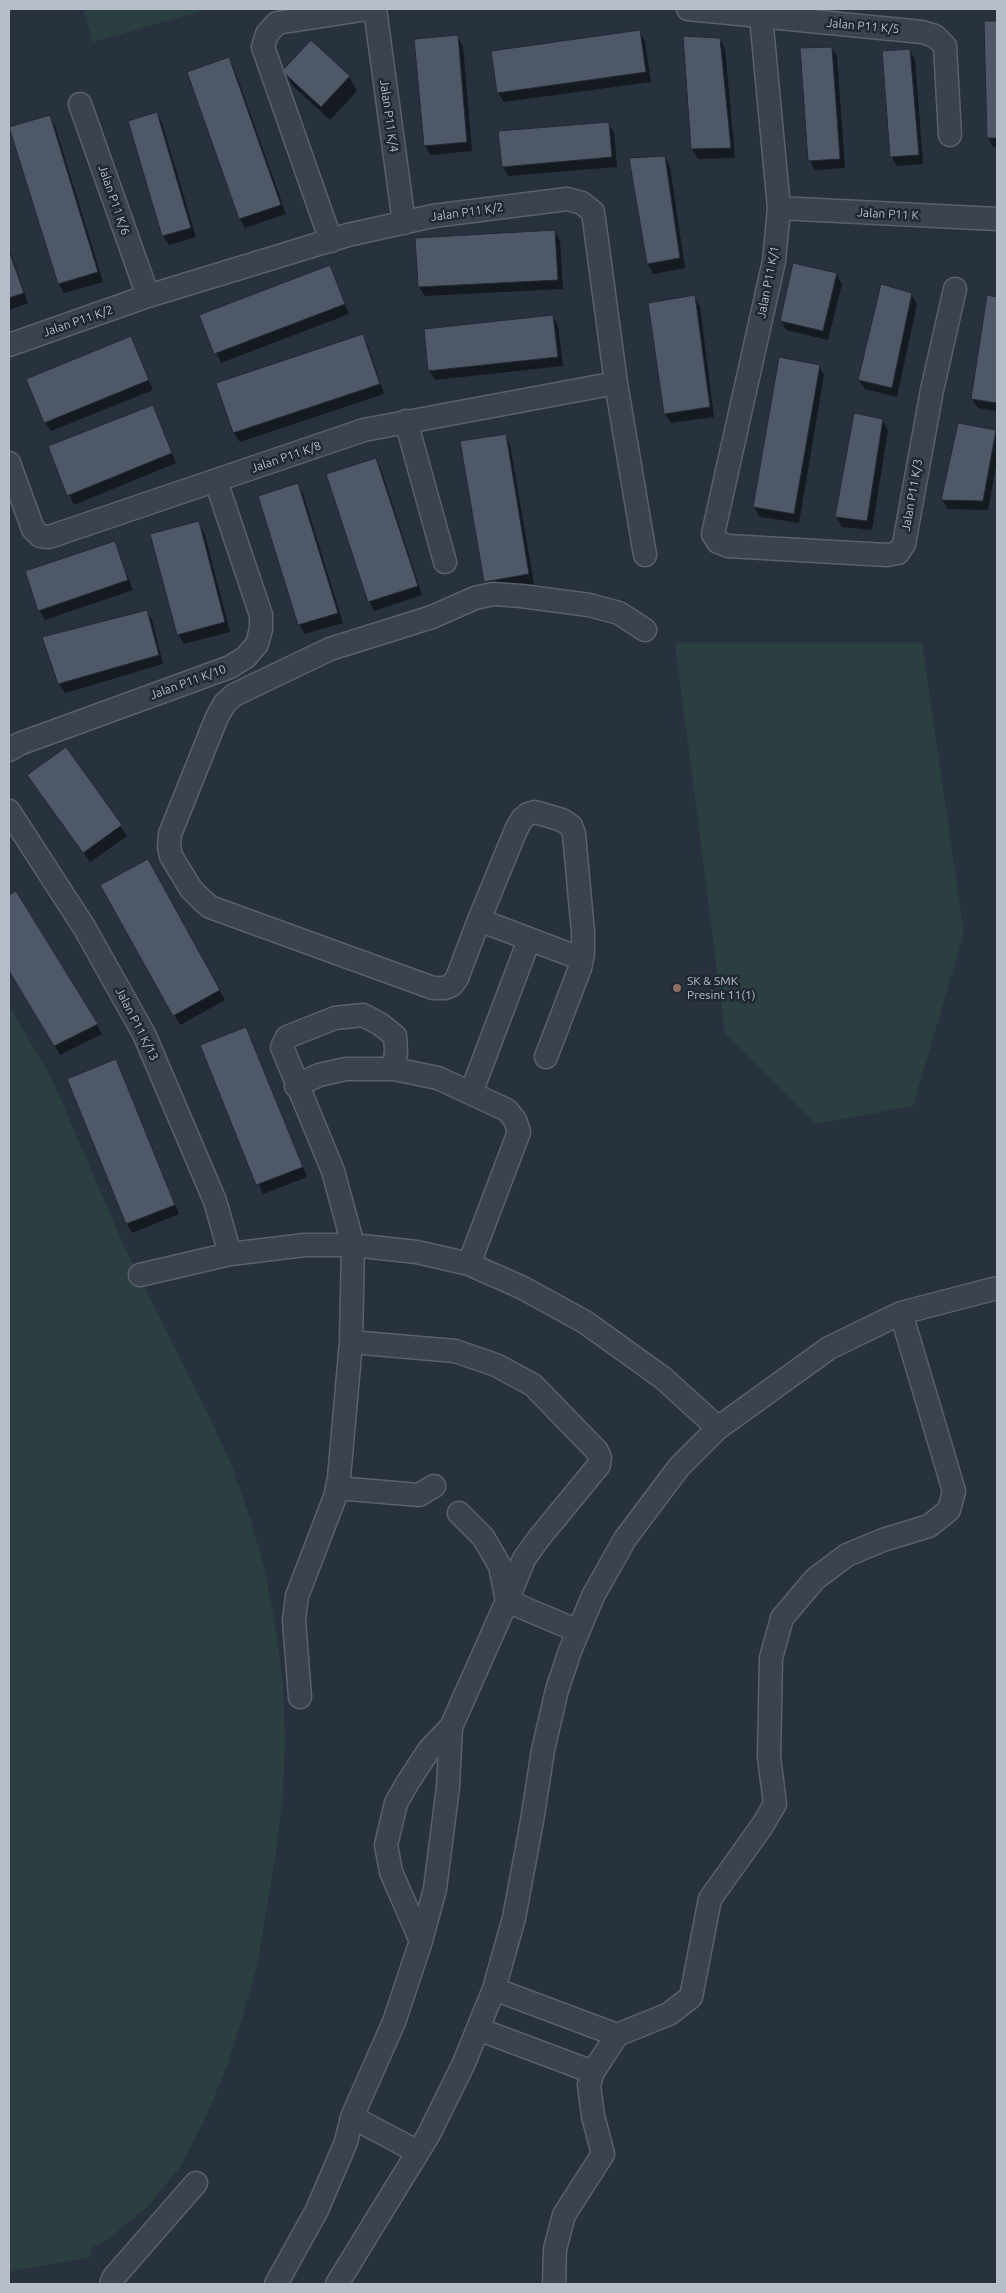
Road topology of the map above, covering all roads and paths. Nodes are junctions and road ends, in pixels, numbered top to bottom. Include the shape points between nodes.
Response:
1 (368, 9) edge
2 (375, 9) edge
3 (688, 9) edge
4 (761, 17) junction
5 (80, 104) dead end
6 (950, 135) dead end
7 (778, 208) junction
8 (997, 219) edge
9 (404, 222) junction
10 (330, 241) junction
11 (955, 289) dead end
12 (148, 296) junction
13 (9, 345) edge
14 (616, 383) junction
15 (406, 421) junction
16 (9, 463) edge
17 (216, 481) junction
18 (718, 542) joint
19 (645, 555) dead end
20 (445, 562) dead end
21 (645, 630) dead end
22 (9, 750) edge
23 (9, 811) edge
24 (479, 920) junction
25 (529, 940) junction
26 (582, 959) junction
27 (546, 1057) dead end
28 (394, 1069) junction
29 (296, 1086) junction
30 (471, 1093) junction
31 (353, 1245) junction
32 (230, 1254) junction
33 (469, 1264) junction
34 (140, 1275) dead end
35 (997, 1288) edge
36 (901, 1312) junction
37 (351, 1342) junction
38 (718, 1428) junction
39 (434, 1486) dead end
40 (337, 1488) junction
41 (459, 1513) dead end
42 (507, 1601) junction
43 (578, 1631) junction
44 (300, 1697) dead end
45 (451, 1726) junction
46 (421, 1941) junction
47 (494, 1989) junction
48 (478, 2029) junction
49 (617, 2035) junction
50 (593, 2072) junction
51 (352, 2117) junction
52 (418, 2152) junction
53 (196, 2183) dead end
54 (110, 2284) edge
55 (276, 2284) edge
56 (337, 2284) edge
57 (554, 2284) edge

1 - 10 street via 277,23 267,34 263,47
2 - 9 street, Jalan P11 K/4
3 - 4 street, Jalan P11 K/5
4 - 6 street, Jalan P11 K/5 via 922,32 935,36 945,46
4 - 7 street, Jalan P11 K/1
5 - 12 street, Jalan P11 K/6
7 - 8 street, Jalan P11 K
7 - 18 street, Jalan P11 K/1 via 774,261 713,534
9 - 10 street, Jalan P11 K/2
9 - 14 street, Jalan P11 K/2 via 567,199 582,203 593,212
10 - 12 street, Jalan P11 K/2
11 - 18 street, Jalan P11 K/3 via 930,399 904,544 898,553 738,547
12 - 13 street, Jalan P11 K/2
14 - 15 street, Jalan P11 K/8
14 - 19 street, Jalan P11 K/2
15 - 17 street, Jalan P11 K/8 via 364,430
15 - 20 street
16 - 17 street, Jalan P11 K/8 via 33,529 40,536 49,537
17 - 22 street, Jalan P11 K/10 via 260,615 257,644 246,657 230,667
21 - 24 street via 619,613 589,604 493,594 330,649 234,695 217,716 170,834 171,856 202,901 210,907 434,988 445,988 457,978
23 - 32 street, Jalan P11 K/13 via 84,927 144,1034 215,1201
24 - 25 street
24 - 26 street via 522,819 535,812 562,820 571,826 574,834 583,932
25 - 26 street
25 - 30 street
26 - 27 street
28 - 29 street via 346,1069 319,1075
28 - 29 street via 395,1036 363,1016 335,1018 287,1037 284,1042 282,1047
28 - 30 street via 438,1078
29 - 31 street via 332,1171
30 - 33 street via 507,1110 519,1132
31 - 32 street via 305,1245
31 - 33 street via 417,1252
31 - 37 street
32 - 34 street
33 - 38 street via 523,1288 585,1322 664,1378
35 - 36 street
36 - 38 street via 829,1348
36 - 49 street via 954,1491 949,1510 929,1526 847,1555 815,1579 782,1618 771,1658 770,1757 775,1804 710,1899 690,1997 669,2014
37 - 40 street
37 - 42 street via 455,1351 496,1366 533,1385 597,1451 599,1465 538,1538 524,1559
38 - 43 street via 679,1467 625,1539 593,1596
39 - 40 street via 419,1495
40 - 44 street via 296,1596 294,1620
41 - 42 street via 484,1538 500,1566
42 - 43 street
42 - 45 street
43 - 47 street via 557,1690 545,1741 514,1918
45 - 46 street via 448,1787 435,1889
45 - 46 street via 429,1750 396,1803 386,1845 391,1872
46 - 51 street via 394,2022
47 - 48 street
47 - 49 street
48 - 50 street
48 - 52 street
49 - 50 street
50 - 57 street via 589,2085 603,2154 564,2215 555,2248
51 - 52 street
51 - 55 street via 346,2142 317,2210
52 - 56 street
53 - 54 street

